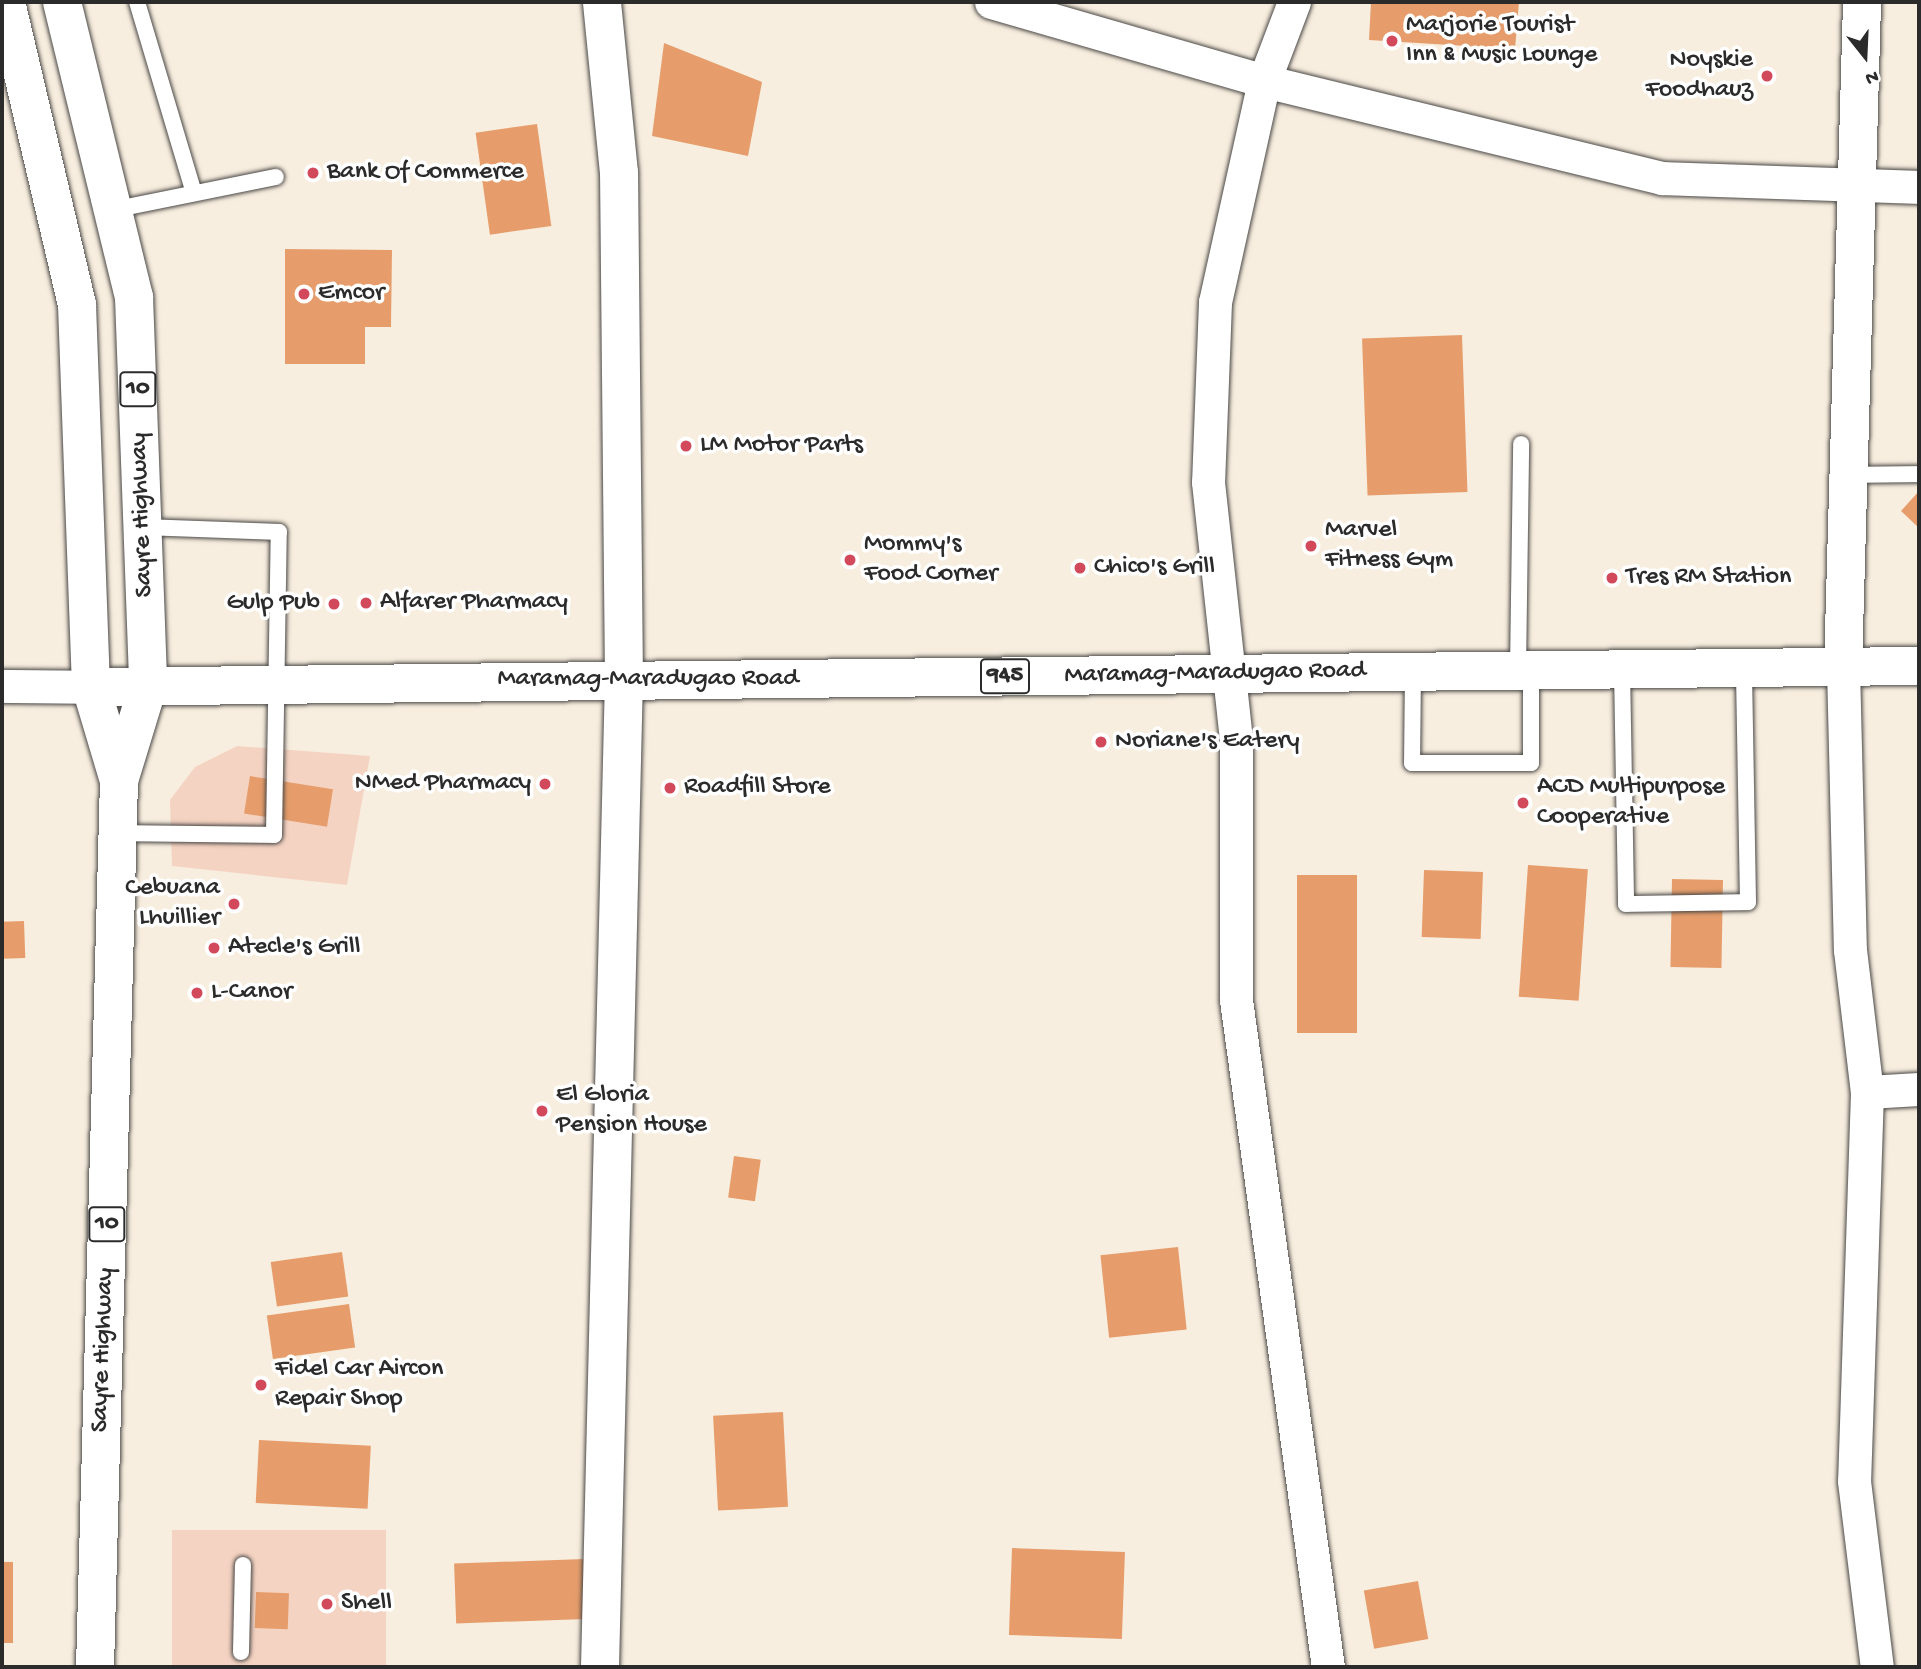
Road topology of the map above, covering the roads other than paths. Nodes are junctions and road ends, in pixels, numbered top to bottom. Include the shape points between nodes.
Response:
1 (6, 2) edge
2 (62, 2) edge
3 (137, 2) edge
4 (601, 2) edge
5 (991, 2) edge
6 (1294, 2) edge
7 (1862, 2) edge
8 (1264, 80) junction
9 (276, 177) dead end
10 (1856, 187) junction
11 (1919, 187) edge
12 (194, 193) junction
13 (117, 209) junction
14 (1521, 444) dead end
15 (1919, 474) edge
16 (1848, 475) junction
17 (144, 527) junction
18 (1919, 666) edge
19 (1744, 667) junction
20 (1843, 667) junction
21 (1622, 669) junction
22 (1525, 670) junction
23 (1413, 671) junction
24 (1228, 673) junction
25 (624, 681) junction
26 (278, 682) junction
27 (2, 686) edge
28 (148, 686) junction
29 (91, 687) junction
30 (119, 781) junction
31 (118, 833) junction
32 (1919, 1089) edge
33 (1867, 1093) junction
34 (243, 1565) dead end
35 (241, 1652) dead end
36 (95, 1667) edge
37 (600, 1667) edge
38 (1328, 1667) edge
39 (1877, 1667) edge

1 - 29 main road, Sayre Highway / 10 via 77,305
2 - 13 main road, Sayre Highway / 10
3 - 12 lane
4 - 25 main road via 619,173
5 - 8 street
6 - 8 street
7 - 10 main road
8 - 10 street via 1662,178
8 - 24 street via 1215,302 1209,370 1212,555
9 - 12 lane
10 - 11 street
10 - 16 main road
12 - 13 lane
13 - 17 main road, Sayre Highway / 10 via 134,297
14 - 22 lane
15 - 16 lane
16 - 20 main road
17 - 26 lane via 279,532
17 - 28 main road, Sayre Highway / 10
18 - 20 main road, Maramag-Maradugao Road / 945
19 - 20 main road, Maramag-Maradugao Road / 945
19 - 21 main road, Maramag-Maradugao Road / 945
19 - 21 lane via 1748,902 1626,904
20 - 33 street via 1850,950
21 - 22 main road, Maramag-Maradugao Road / 945
22 - 23 main road, Maramag-Maradugao Road / 945
22 - 23 lane via 1531,763 1412,763
23 - 24 main road, Maramag-Maradugao Road / 945
24 - 25 main road, Maramag-Maradugao Road / 945
24 - 38 street via 1236,741 1236,1000
25 - 26 main road, Maramag-Maradugao Road / 945
25 - 37 main road
26 - 28 main road, Maramag-Maradugao Road / 945
26 - 31 lane via 274,835
27 - 29 street
28 - 29 main road, Maramag-Maradugao Road / 945
28 - 30 main road, Sayre Highway / 10
29 - 30 main road, Sayre Highway / 10
30 - 31 main road, Sayre Highway / 10
31 - 36 main road, Sayre Highway / 10
32 - 33 street
33 - 39 street via 1854,1455
34 - 35 lane

